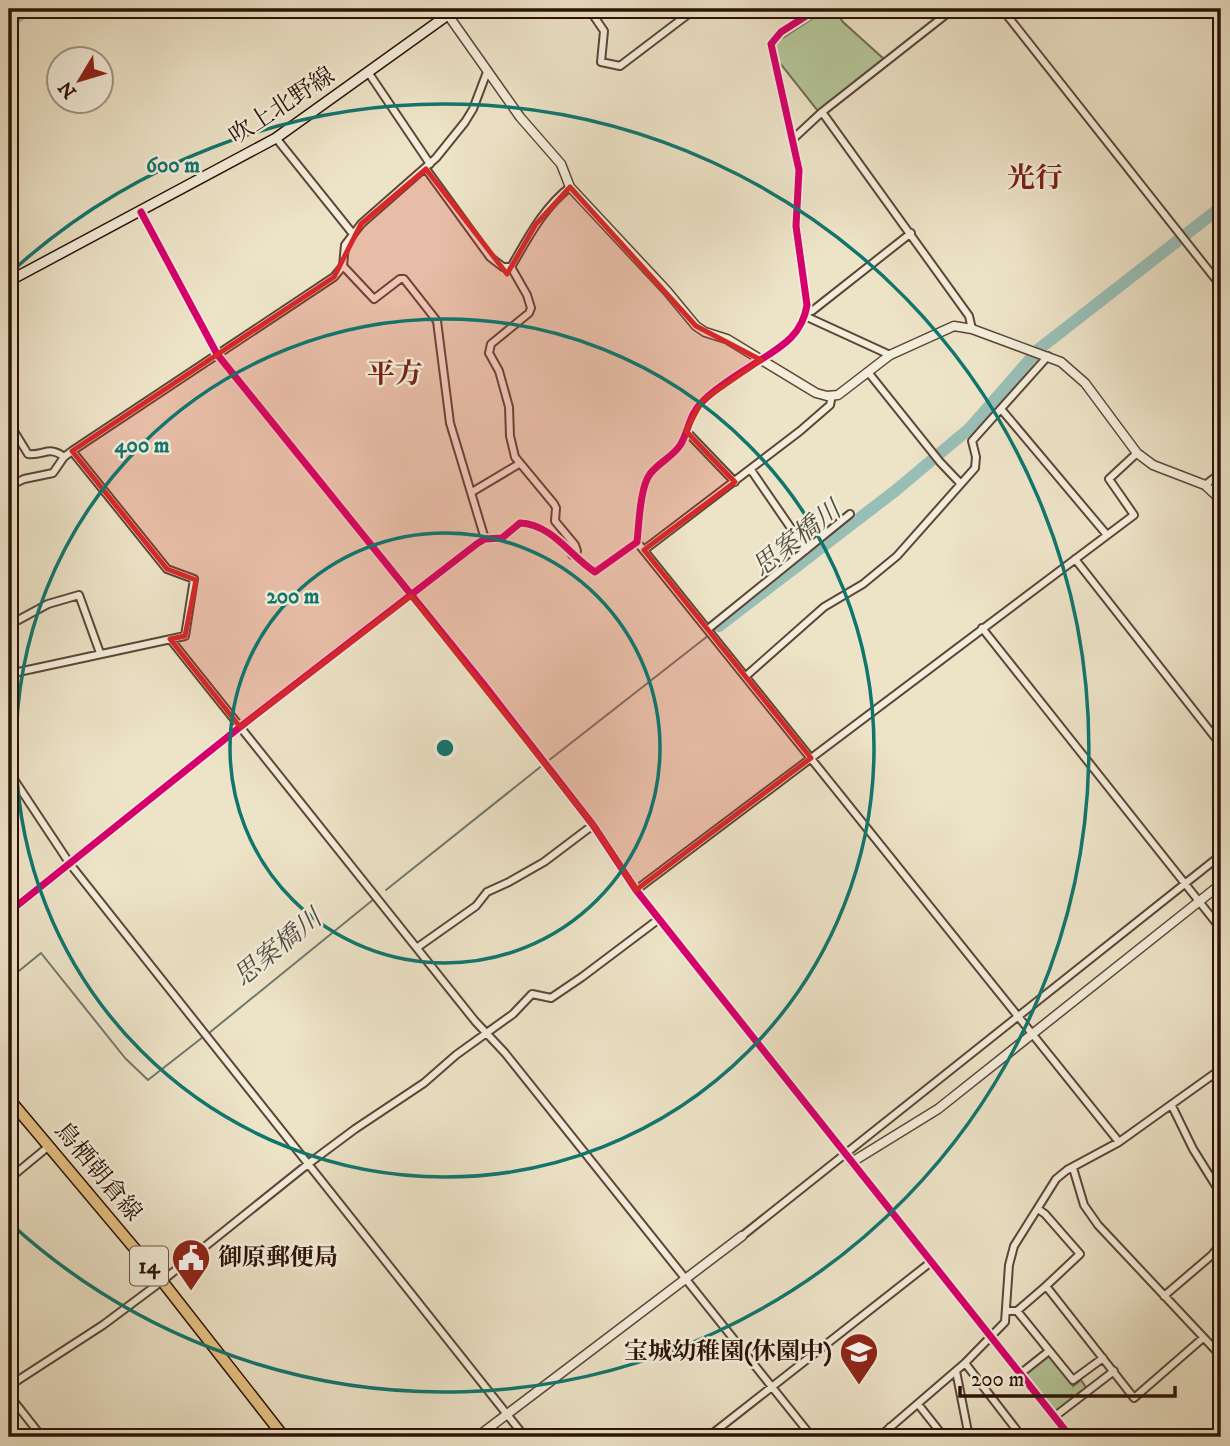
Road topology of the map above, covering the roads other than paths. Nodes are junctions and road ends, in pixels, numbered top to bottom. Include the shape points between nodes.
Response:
1 (589, 9) edge
2 (695, 9) edge
3 (817, 9) edge
4 (953, 9) edge
5 (1002, 9) edge
6 (452, 12) edge
7 (368, 72) junction
8 (487, 72) junction
9 (822, 112) junction
10 (275, 138) junction
11 (794, 138) junction
12 (428, 166) junction
13 (570, 187) junction
14 (141, 212) junction
15 (911, 233) junction
16 (353, 234) junction
17 (343, 266) junction
18 (511, 268) junction
19 (9, 281) edge
20 (1221, 286) edge
21 (805, 315) junction
22 (972, 329) junction
23 (217, 354) junction
24 (890, 355) junction
25 (1048, 356) junction
26 (761, 360) junction
27 (868, 372) junction
28 (832, 396) junction
29 (1001, 409) junction
30 (9, 423) edge
31 (686, 431) junction
32 (72, 451) junction
33 (1137, 453) junction
34 (64, 457) junction
35 (519, 464) junction
36 (751, 470) junction
37 (1221, 472) edge
38 (735, 482) junction
39 (960, 483) junction
40 (1205, 485) junction
41 (9, 486) edge
42 (472, 492) junction
43 (1221, 500) edge
44 (850, 514) dead end
45 (1107, 534) junction
46 (485, 539) junction
47 (637, 542) junction
48 (644, 550) junction
49 (806, 550) junction
50 (572, 555) junction
51 (1075, 559) junction
52 (411, 596) junction
53 (9, 625) edge
54 (982, 628) junction
55 (708, 629) junction
56 (170, 639) junction
57 (100, 653) junction
58 (9, 674) edge
59 (746, 676) junction
60 (240, 727) junction
61 (1221, 745) edge
62 (811, 758) junction
63 (9, 772) edge
64 (593, 825) junction
65 (1221, 855) edge
66 (70, 864) junction
67 (1185, 884) junction
68 (1221, 884) edge
69 (636, 890) junction
70 (1199, 901) junction
71 (9, 912) edge
72 (659, 919) junction
73 (1221, 929) edge
74 (418, 947) junction
75 (1017, 1017) junction
76 (486, 1033) junction
77 (1031, 1034) junction
78 (1221, 1069) edge
79 (9, 1099) edge
80 (1172, 1106) junction
81 (1119, 1142) junction
82 (49, 1146) junction
83 (845, 1153) junction
84 (852, 1162) junction
85 (308, 1164) junction
86 (1073, 1168) junction
87 (9, 1179) edge
88 (1221, 1194) edge
89 (1038, 1209) junction
90 (742, 1236) joint
91 (1221, 1244) edge
92 (931, 1262) junction
93 (686, 1278) junction
94 (162, 1281) junction
95 (1046, 1286) junction
96 (1164, 1296) junction
97 (1008, 1311) junction
98 (1017, 1311) junction
99 (992, 1338) junction
100 (1203, 1338) junction
101 (1049, 1351) junction
102 (1221, 1356) edge
103 (1103, 1358) junction
104 (965, 1363) junction
105 (956, 1371) junction
106 (1114, 1371) junction
107 (1020, 1374) junction
108 (9, 1387) edge
109 (771, 1387) junction
110 (9, 1395) edge
111 (918, 1404) junction
112 (507, 1415) junction
113 (1054, 1417) junction
114 (890, 1427) junction
115 (1017, 1436) edge
116 (42, 1437) edge
117 (284, 1437) edge
118 (477, 1437) edge
119 (525, 1437) edge
120 (708, 1437) edge
121 (812, 1437) edge
122 (879, 1437) edge
123 (897, 1437) edge
124 (944, 1437) edge
125 (969, 1437) edge
126 (1056, 1437) edge

1 - 2 street via 604,31 601,62 620,66
3 - 11 street via 771,44
4 - 9 street
5 - 20 street
6 - 7 main road, 吹上北野線
6 - 8 street
7 - 10 main road, 吹上北野線
7 - 12 street
8 - 12 street via 473,109
8 - 13 street via 561,164
9 - 11 street
9 - 15 street
10 - 14 main road, 吹上北野線
10 - 16 street
11 - 21 street
12 - 16 street
12 - 18 street via 490,257
13 - 18 street via 536,224
13 - 26 street via 696,326
14 - 19 main road, 吹上北野線
14 - 23 street
15 - 21 street
15 - 22 street via 969,316
16 - 17 street via 345,245
17 - 23 street via 334,277
17 - 42 street via 374,299 404,279 434,316 450,423
18 - 35 street via 531,308 489,349 509,407 510,436
21 - 24 street
21 - 26 street via 792,339
22 - 24 street via 954,327
22 - 25 street
23 - 32 street
23 - 52 street
24 - 27 street
25 - 29 street
25 - 33 street via 1077,374
26 - 28 street via 816,393
26 - 31 street via 702,401
27 - 28 street
27 - 39 street
28 - 36 street via 830,405
29 - 39 street via 972,441 975,468
29 - 45 street
30 - 34 street via 27,454 50,450
31 - 38 street
31 - 47 street via 672,455 645,481
32 - 34 street
32 - 56 street via 167,569 194,579 185,636
33 - 40 street
33 - 45 street via 1109,478 1134,515
34 - 41 street via 52,472
35 - 42 street
35 - 50 street via 554,504 555,521 575,545 577,551
36 - 38 street
36 - 49 street
37 - 40 street
38 - 48 street
39 - 59 street via 887,565 824,607
40 - 43 street
42 - 46 street
44 - 49 street
45 - 51 street
46 - 50 street via 502,538 524,522 550,534
46 - 52 street
47 - 48 street
47 - 50 street via 595,572
48 - 55 street
49 - 55 street
51 - 54 street
51 - 61 street
52 - 60 street
52 - 64 street
53 - 57 street via 48,604 79,595
54 - 62 street
54 - 67 street
55 - 59 street
56 - 57 street
56 - 60 street
57 - 58 street
59 - 62 street
60 - 66 street
60 - 74 street
62 - 69 street
62 - 75 street
63 - 66 street
64 - 69 street
64 - 74 street via 544,862 487,892 477,906
65 - 67 street
66 - 71 street
66 - 85 street
67 - 70 street
67 - 75 street
68 - 70 street
69 - 72 street
70 - 73 street
70 - 77 street
72 - 76 street via 551,998 533,994
72 - 83 street
74 - 76 street
75 - 77 street
75 - 83 street
76 - 85 street via 424,1083
76 - 93 street
77 - 81 street
77 - 84 street via 938,1108
78 - 80 street
79 - 82 main road, 鳥栖朝倉線 / 14
80 - 81 street
80 - 88 street
81 - 86 street
82 - 87 street
82 - 94 main road, 鳥栖朝倉線 / 14
83 - 84 street
83 - 90 street
84 - 92 street
85 - 94 street
85 - 112 street
86 - 89 street via 1056,1179
86 - 96 street via 1089,1214
89 - 95 street via 1080,1254
89 - 97 street via 1011,1257
90 - 93 street
91 - 96 street
92 - 99 street
92 - 109 street
93 - 109 street
93 - 112 street
94 - 108 street
94 - 117 main road, 鳥栖朝倉線 / 14
95 - 98 street
95 - 103 street
96 - 100 street
97 - 98 street
97 - 99 street
98 - 101 street
99 - 104 street
99 - 107 street
100 - 102 street
100 - 106 street via 1134,1398
101 - 103 street via 1073,1380
101 - 107 street
103 - 106 street
104 - 105 street
104 - 115 street
105 - 111 street
105 - 125 street
106 - 113 street
107 - 113 street
109 - 120 street
109 - 121 street
110 - 116 street
111 - 114 street
111 - 124 street
112 - 118 street
112 - 119 street
113 - 126 street via 1065,1430
114 - 122 street
114 - 123 street

